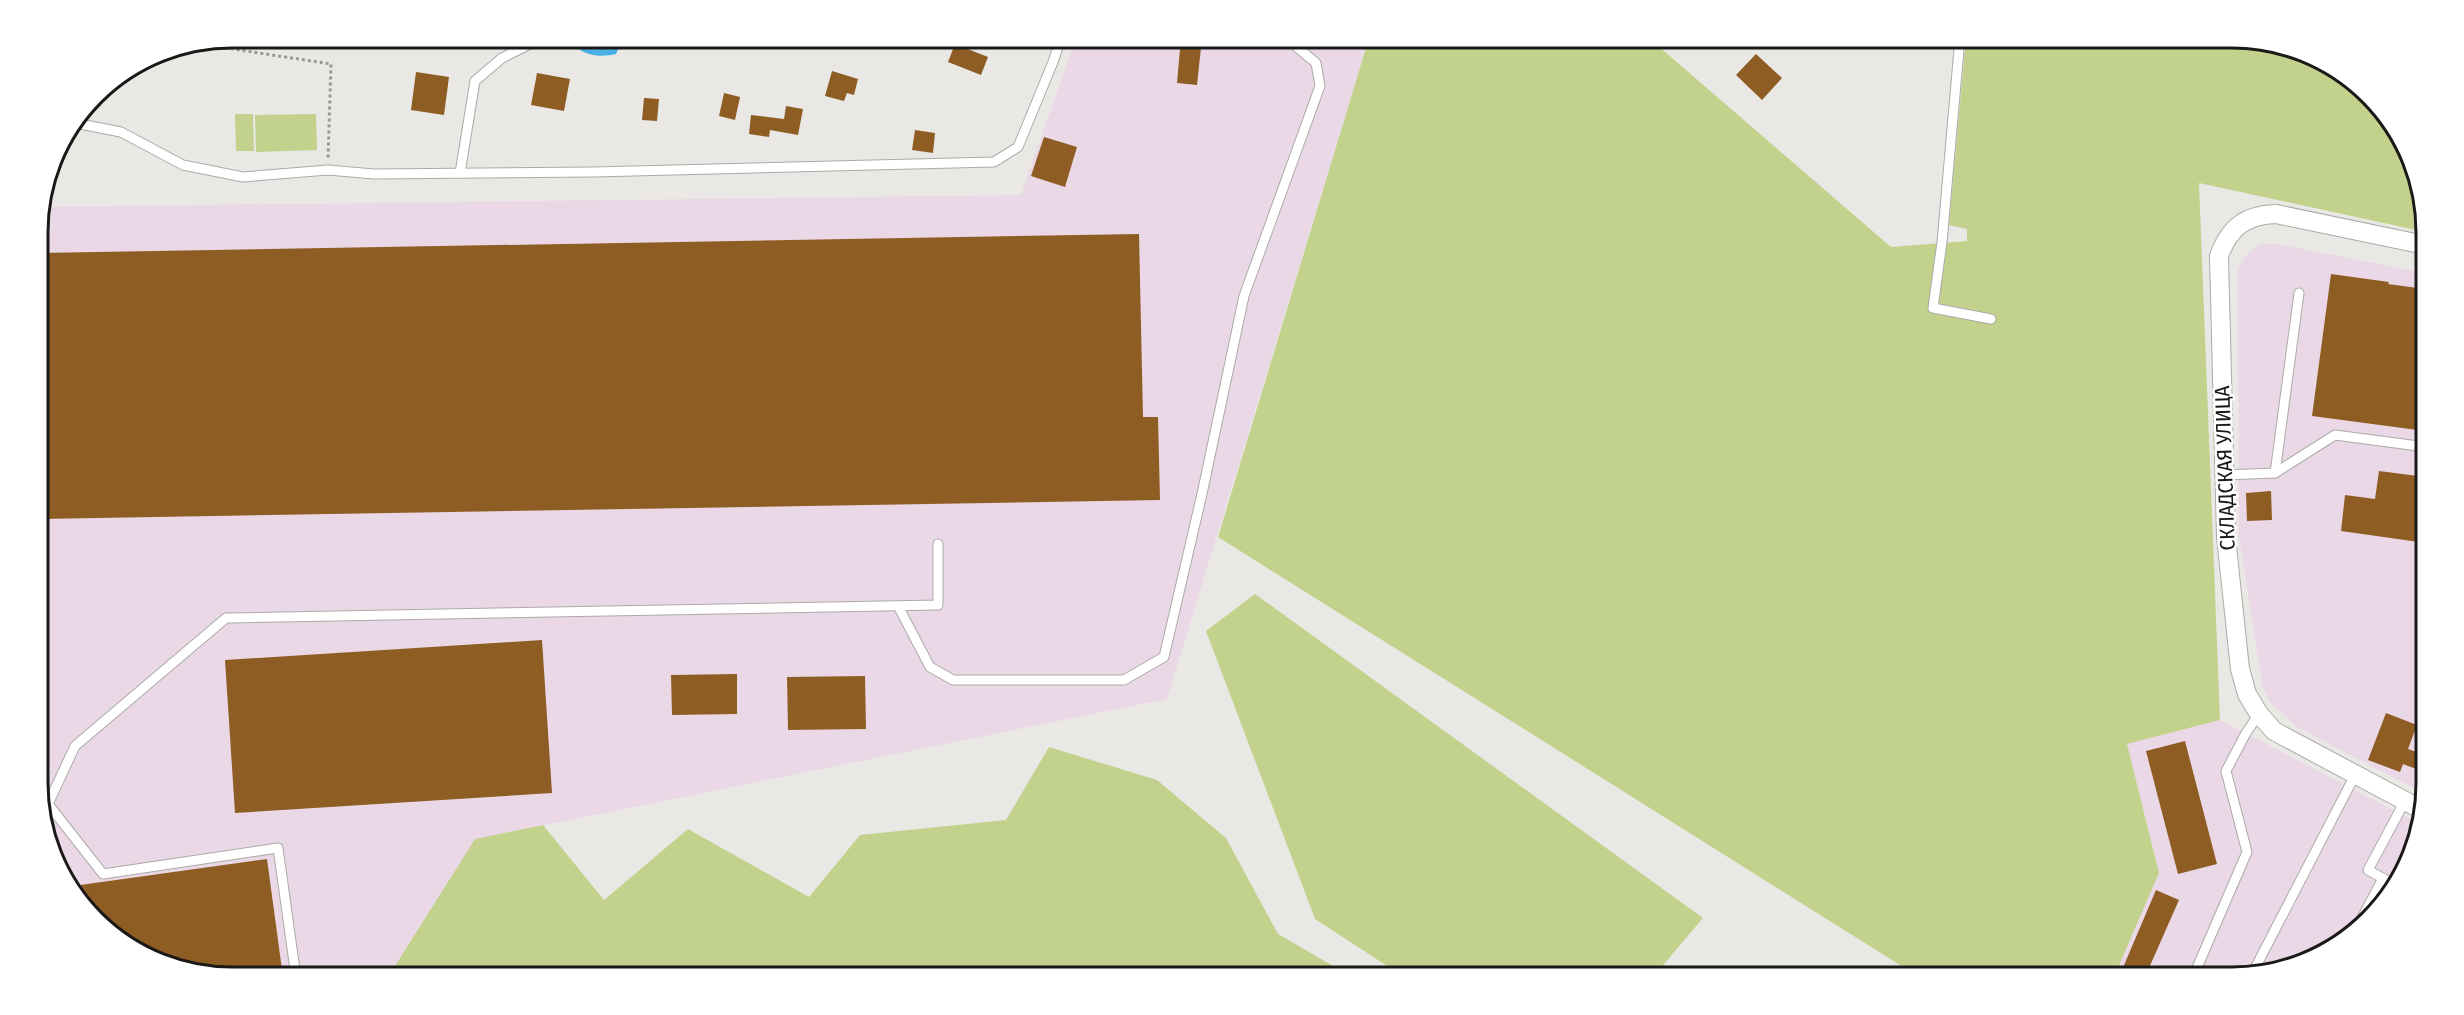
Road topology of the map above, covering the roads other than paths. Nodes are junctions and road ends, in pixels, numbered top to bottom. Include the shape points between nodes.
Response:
1 (522, 48) edge
2 (1058, 48) edge
3 (1298, 48) edge
4 (1959, 48) edge
5 (83, 125) edge
6 (460, 173) junction
7 (2416, 243) edge
8 (2299, 293) dead end
9 (1991, 319) dead end
10 (2416, 446) edge
11 (2275, 473) junction
12 (2224, 475) junction
13 (938, 544) dead end
14 (898, 606) junction
15 (2259, 714) junction
16 (2355, 775) junction
17 (48, 796) edge
18 (2405, 801) junction
19 (2414, 806) edge
20 (51, 812) edge
21 (2383, 878) junction
22 (2387, 880) edge
23 (2368, 906) edge
24 (2258, 965) edge
25 (294, 967) edge
26 (2197, 967) edge

1 - 6 lane via 502,58 475,81
2 - 6 lane via 1018,147 994,162
3 - 14 lane via 1316,63 1320,86 1244,296 1164,657 1124,680 954,680 930,667
4 - 9 lane via 1933,308
5 - 6 lane via 121,132 183,165 243,177 328,170
7 - 12 street, СКЛАДСКАЯ УЛИЦА via 2276,214 2248,220 2225,239 2219,256
8 - 11 lane
10 - 11 lane via 2335,435
11 - 12 lane
12 - 15 street, СКЛАДСКАЯ УЛИЦА via 2226,537 2240,669 2247,694
13 - 14 lane via 938,605
14 - 17 lane via 226,618 75,746
15 - 16 street, СКЛАДСКАЯ УЛИЦА via 2274,731
15 - 26 lane via 2226,771 2247,852
16 - 18 street, СКЛАДСКАЯ УЛИЦА
16 - 24 lane
18 - 19 street, СКЛАДСКАЯ УЛИЦА
18 - 21 lane via 2368,870
20 - 25 lane via 103,874 278,848
21 - 22 lane
21 - 23 lane

